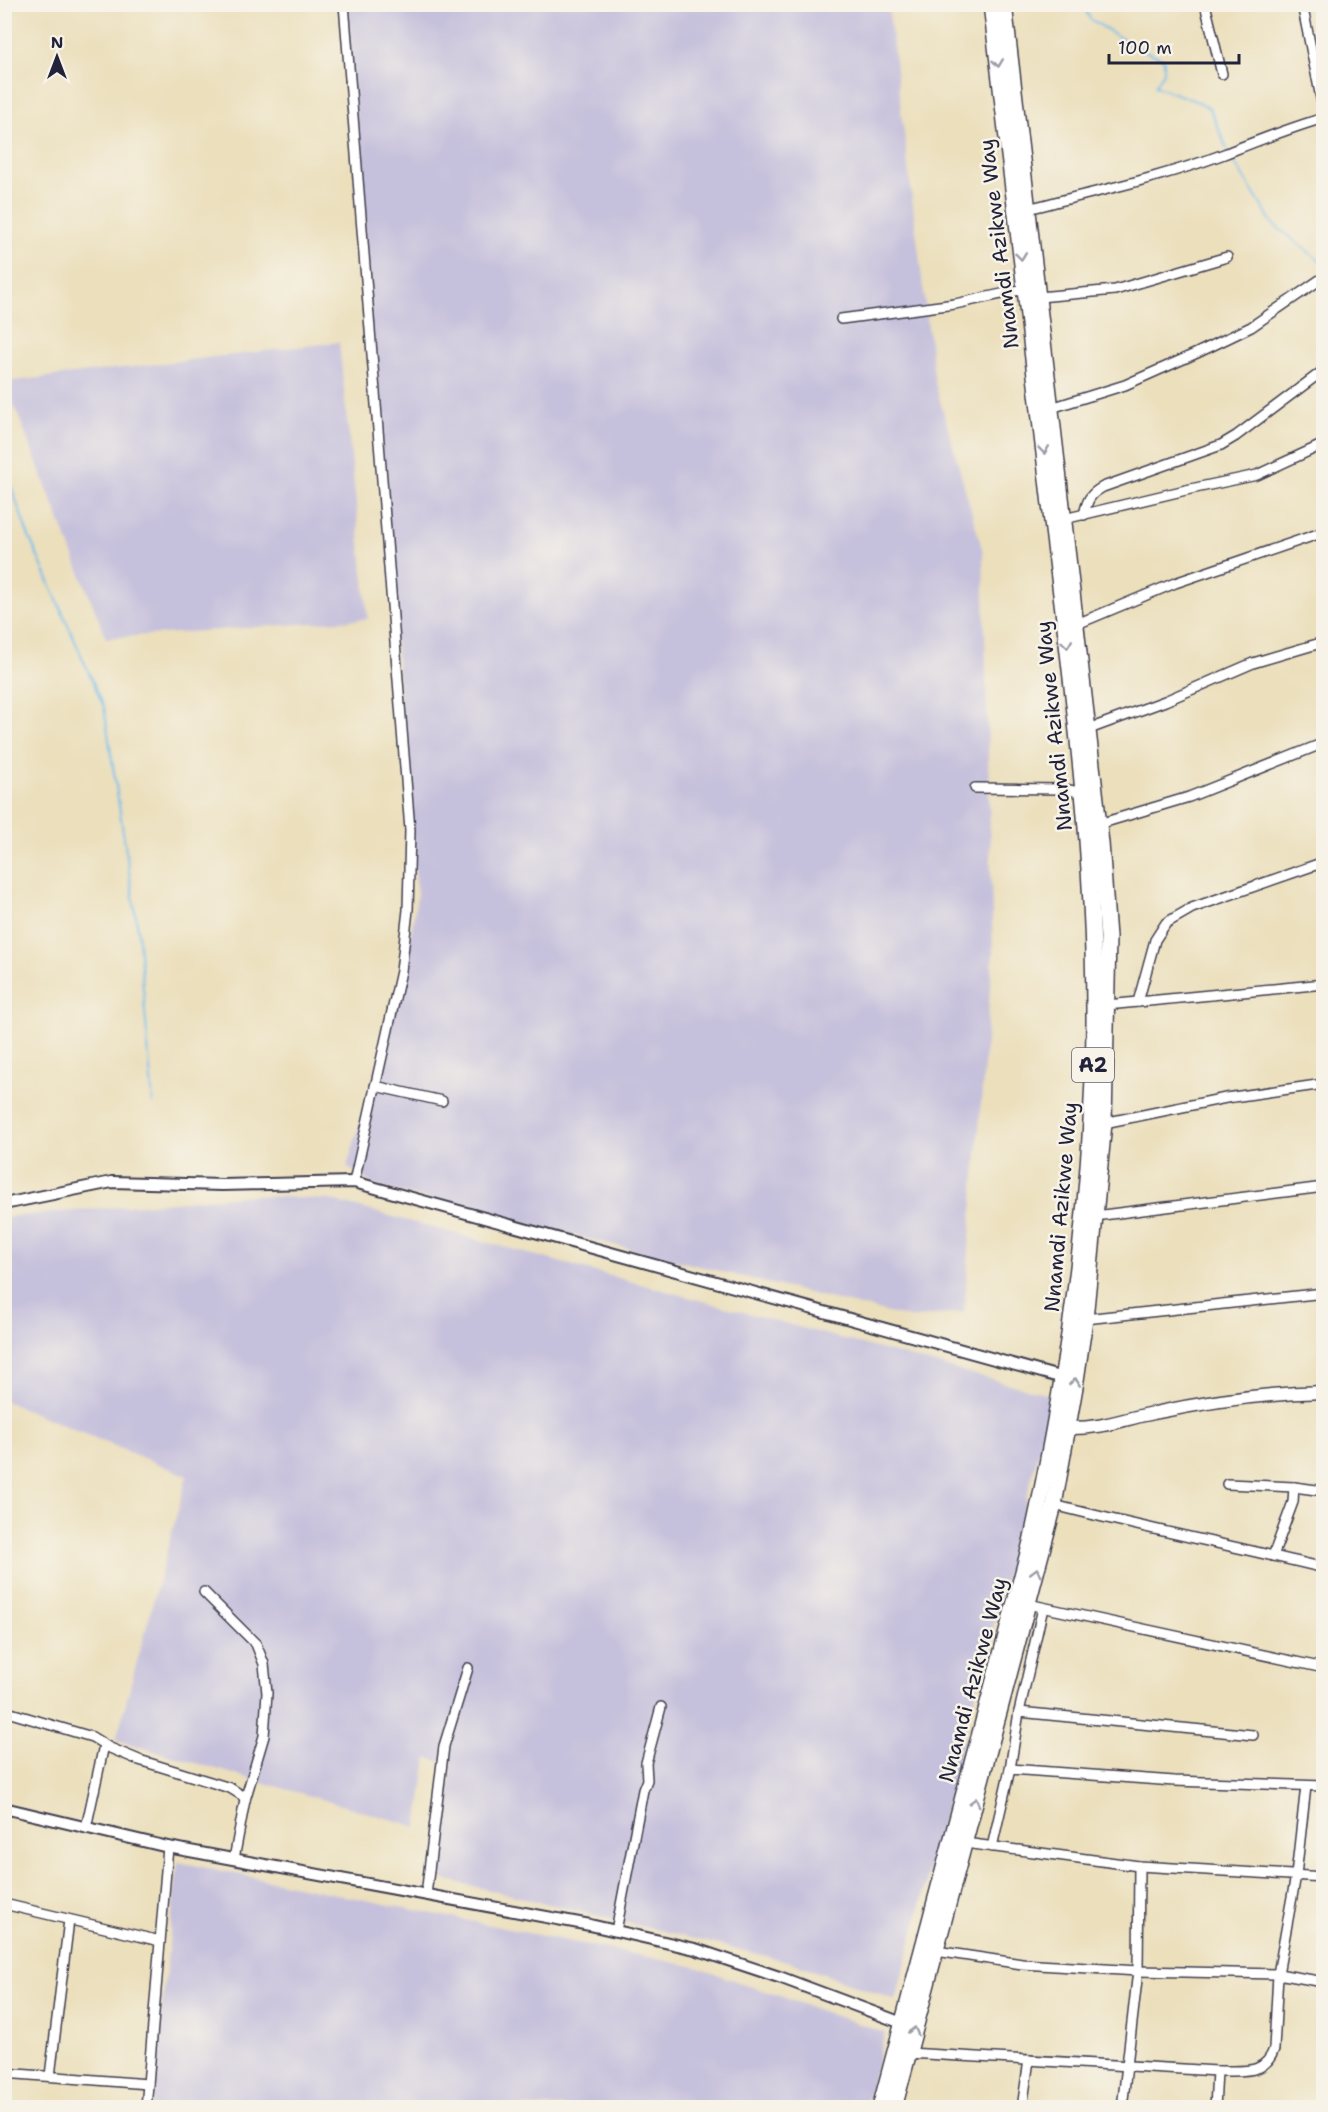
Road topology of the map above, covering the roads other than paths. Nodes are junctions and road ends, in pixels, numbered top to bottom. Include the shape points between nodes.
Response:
1 (344, 4) edge
2 (991, 4) edge
3 (1004, 4) edge
4 (1205, 4) edge
5 (1302, 4) edge
6 (1222, 74) dead end
7 (1323, 113) edge
8 (1323, 118) edge
9 (1028, 209) junction
10 (1227, 256) dead end
11 (1323, 277) edge
12 (1025, 289) junction
13 (1039, 297) junction
14 (841, 319) dead end
15 (1323, 370) edge
16 (1051, 408) junction
17 (1323, 444) edge
18 (1084, 515) junction
19 (1064, 519) junction
20 (1323, 532) edge
21 (1077, 624) junction
22 (1323, 642) edge
23 (1089, 729) junction
24 (1323, 743) edge
25 (975, 788) dead end
26 (1083, 793) junction
27 (1099, 824) junction
28 (1323, 862) edge
29 (1323, 984) edge
30 (1138, 1002) junction
31 (1107, 1005) junction
32 (1323, 1084) edge
33 (375, 1086) junction
34 (442, 1101) dead end
35 (1104, 1123) junction
36 (354, 1182) junction
37 (1323, 1187) edge
38 (4, 1204) edge
39 (1095, 1216) junction
40 (1323, 1293) edge
41 (1084, 1319) junction
42 (1063, 1378) junction
43 (1323, 1392) edge
44 (1068, 1428) junction
45 (1227, 1484) dead end
46 (1294, 1487) junction
47 (1323, 1491) edge
48 (1054, 1505) junction
49 (1273, 1556) junction
50 (1323, 1568) edge
51 (204, 1592) dead end
52 (1035, 1606) junction
53 (468, 1668) dead end
54 (1323, 1668) edge
55 (660, 1707) dead end
56 (4, 1712) edge
57 (1019, 1712) junction
58 (1253, 1736) dead end
59 (105, 1745) junction
60 (1010, 1769) junction
61 (1306, 1786) junction
62 (1323, 1786) edge
63 (245, 1800) junction
64 (4, 1808) edge
65 (86, 1828) junction
66 (964, 1843) junction
67 (168, 1847) junction
68 (992, 1847) junction
69 (234, 1859) junction
70 (1139, 1866) junction
71 (1296, 1875) junction
72 (1323, 1876) edge
73 (426, 1895) junction
74 (4, 1904) edge
75 (69, 1920) junction
76 (616, 1931) junction
77 (160, 1941) junction
78 (936, 1951) junction
79 (1138, 1971) junction
80 (1278, 1974) junction
81 (1323, 1983) edge
82 (903, 2023) junction
83 (909, 2053) junction
84 (1029, 2060) junction
85 (1127, 2067) junction
86 (1217, 2071) junction
87 (4, 2073) edge
88 (50, 2076) junction
89 (148, 2084) junction
90 (147, 2108) edge
91 (880, 2108) edge
92 (894, 2108) edge
93 (1022, 2108) edge
94 (1122, 2108) edge
95 (1215, 2108) edge

1 - 33 street via 410,830 408,910 401,971
2 -> 12 highway, Nnamdi Azikwe Way / A2
3 - 9 highway, Nnamdi Azikwe Way / A2
4 - 6 street
5 - 7 street
8 - 9 street via 1162,174
9 - 13 highway, Nnamdi Azikwe Way / A2
10 - 13 street via 1114,290
11 - 16 street via 1251,327 1208,348 1125,385
12 - 14 street via 955,304
12 -> 26 highway, Nnamdi Azikwe Way / A2
13 - 16 highway, Nnamdi Azikwe Way / A2
15 - 18 street via 1221,445 1097,490 1086,501
16 - 19 highway, Nnamdi Azikwe Way / A2
17 - 18 street via 1257,475
18 - 19 street
19 - 21 highway, Nnamdi Azikwe Way / A2
20 - 21 street via 1175,583
21 - 23 highway, Nnamdi Azikwe Way / A2
22 - 23 street via 1253,663
23 - 27 highway, Nnamdi Azikwe Way / A2
24 - 27 street via 1190,797
25 - 26 street via 1064,789
26 - 42 highway, Nnamdi Azikwe Way / A2 via 1094,1024 1091,1112 1076,1289
27 - 31 highway, Nnamdi Azikwe Way / A2 via 1108,938
28 - 30 street via 1192,908 1166,923 1155,940
29 - 30 street
30 - 31 street
31 - 35 highway, Nnamdi Azikwe Way / A2
32 - 35 street via 1226,1098
33 - 34 street
33 - 36 street
35 - 39 highway, Nnamdi Azikwe Way / A2
36 - 38 street via 112,1182
36 - 42 street
37 - 39 street
39 - 41 highway, Nnamdi Azikwe Way / A2
40 - 41 street
44 -> 41 highway, Nnamdi Azikwe Way / A2
42 - 82 highway, Nnamdi Azikwe Way / A2 via 1031,1542
43 - 44 main road via 1249,1396 1152,1413 1101,1427
44 - 48 highway, Nnamdi Azikwe Way / A2
45 - 46 street
46 - 47 street
46 - 49 street via 1293,1502
48 - 49 street
52 -> 48 highway, Nnamdi Azikwe Way / A2
49 - 50 street
51 - 63 street via 256,1644 264,1664 264,1736
52 - 54 street
52 - 57 street
66 -> 52 highway, Nnamdi Azikwe Way / A2
53 - 73 street via 444,1746
55 - 76 street
56 - 59 street via 92,1737
57 - 58 street
57 - 60 street
59 - 63 street via 139,1760 230,1788
59 - 65 street
60 - 61 street
60 - 68 street
61 - 62 street
61 - 71 street
63 - 69 street
64 - 65 street
65 - 67 street
66 - 68 street
66 - 78 highway, Nnamdi Azikwe Way / A2
67 - 69 street
67 - 77 street
68 - 70 street
69 - 73 street
70 - 71 street
70 - 79 street
71 - 72 street
71 - 80 street
73 - 76 street
74 - 75 street
75 - 77 street
75 - 88 street
76 - 82 street via 695,1949
77 - 89 street
78 - 79 street via 1022,1964
83 -> 78 highway, Nnamdi Azikwe Way / A2
79 - 80 street
79 - 85 street
80 - 81 street
80 - 86 street via 1270,2060 1256,2069
82 - 91 highway, Nnamdi Azikwe Way / A2
83 - 84 street
83 - 92 highway, Nnamdi Azikwe Way / A2
84 - 85 street
84 - 93 street
85 - 86 street
85 - 94 street
86 - 95 street
87 - 88 street
88 - 89 street
89 - 90 street

